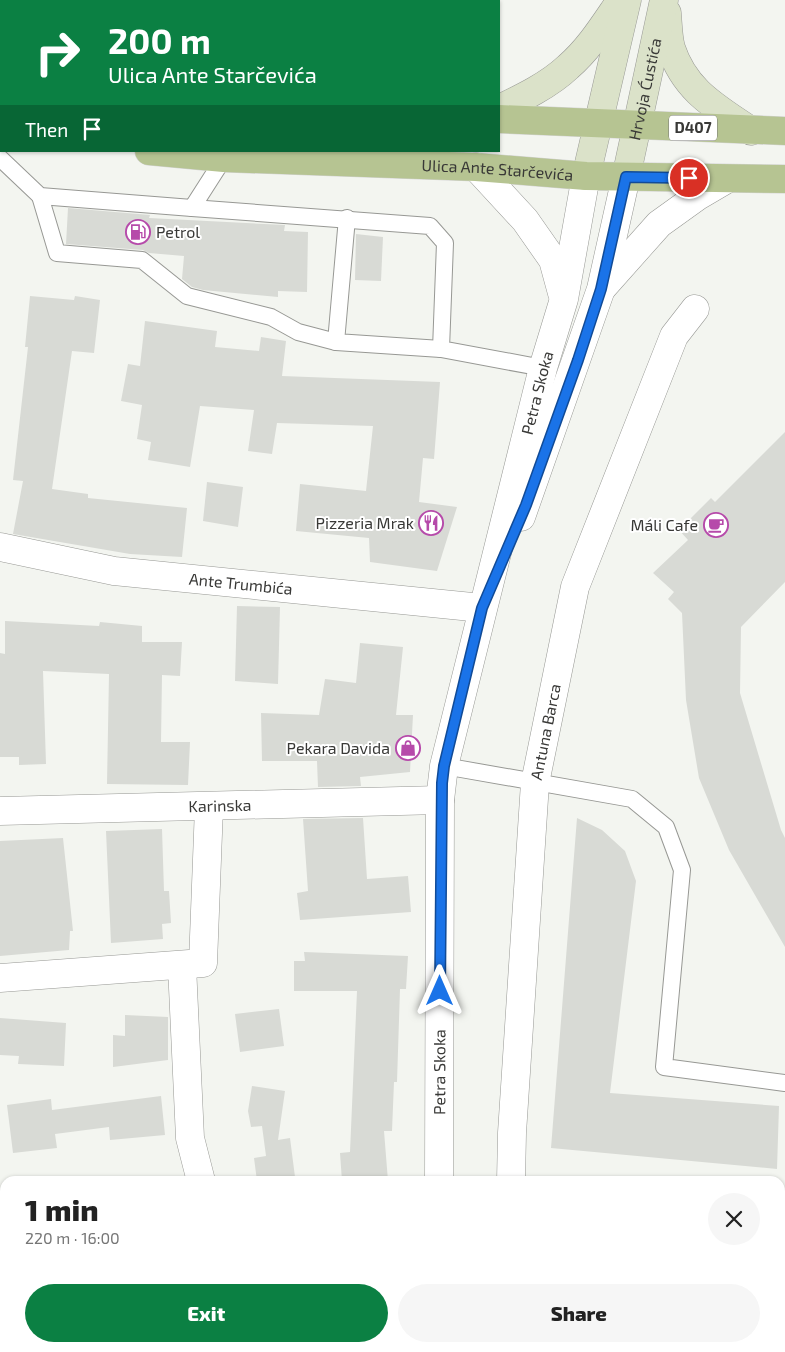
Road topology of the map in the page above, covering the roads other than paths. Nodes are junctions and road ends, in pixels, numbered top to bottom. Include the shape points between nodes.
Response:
1 (621, 0) edge
2 (627, 0) edge
3 (665, 0) edge
4 (500, 108) edge
5 (500, 119) edge
6 (597, 123) junction
7 (636, 125) junction
8 (751, 131) junction
9 (785, 131) edge
10 (160, 152) edge
11 (0, 158) edge
12 (224, 158) junction
13 (476, 167) junction
14 (586, 176) junction
15 (626, 177) junction
16 (727, 179) junction
17 (785, 179) edge
18 (40, 196) junction
19 (192, 208) junction
20 (347, 218) junction
21 (601, 289) junction
22 (564, 300) junction
23 (695, 309) dead end
24 (336, 342) junction
25 (441, 349) junction
26 (543, 368) junction
27 (0, 547) edge
28 (482, 608) junction
29 (444, 766) junction
30 (536, 783) junction
31 (440, 800) junction
32 (209, 807) junction
33 (0, 811) edge
34 (182, 966) junction
35 (0, 978) edge
36 (785, 1083) edge
37 (200, 1176) edge
38 (439, 1176) edge
39 (511, 1176) edge

1 - 4 main road via 589,46 567,68
2 - 6 main road
3 - 7 main road, Hrvoja Ćustića
3 - 8 main road via 671,48 687,82 700,96
5 - 6 main road, D407
6 - 7 main road, D407
6 - 14 main road
7 - 8 main road, D407
7 - 15 main road, Hrvoja Ćustića
8 - 9 main road, D407
10 - 12 main road, Ulica Ante Starčevića
11 - 18 lane
12 - 13 main road, Ulica Ante Starčevića
12 - 19 lane
13 - 14 main road, Ulica Ante Starčevića
13 - 22 street via 525,220 553,260
14 - 15 main road, Ulica Ante Starčevića
14 - 22 street, Petra Skoka
15 - 16 main road, Ulica Ante Starčevića
15 - 21 street, Petra Skoka
16 - 17 main road, Ulica Ante Starčevića
16 - 21 street via 659,224
18 - 19 lane
18 - 24 lane via 56,253 142,260 187,296 271,317 298,332
19 - 20 lane
20 - 24 lane
20 - 25 lane via 430,226 444,242
21 - 28 street, Petra Skoka via 526,505
22 - 26 street, Petra Skoka
23 - 30 street, Antuna Barca via 674,336 575,587
24 - 25 lane
25 - 26 lane
26 - 28 street, Petra Skoka
27 - 28 street, Ante Trumbića via 114,571
28 - 29 street, Petra Skoka
29 - 30 lane
29 - 31 street, Petra Skoka
30 - 36 lane via 632,799 666,827 682,870 664,1067
30 - 39 street, Antuna Barca
31 - 32 street, Karinska
31 - 38 street, Petra Skoka
32 - 33 street, Karinska
32 - 34 street via 203,963
34 - 35 street
34 - 37 street via 190,1138

